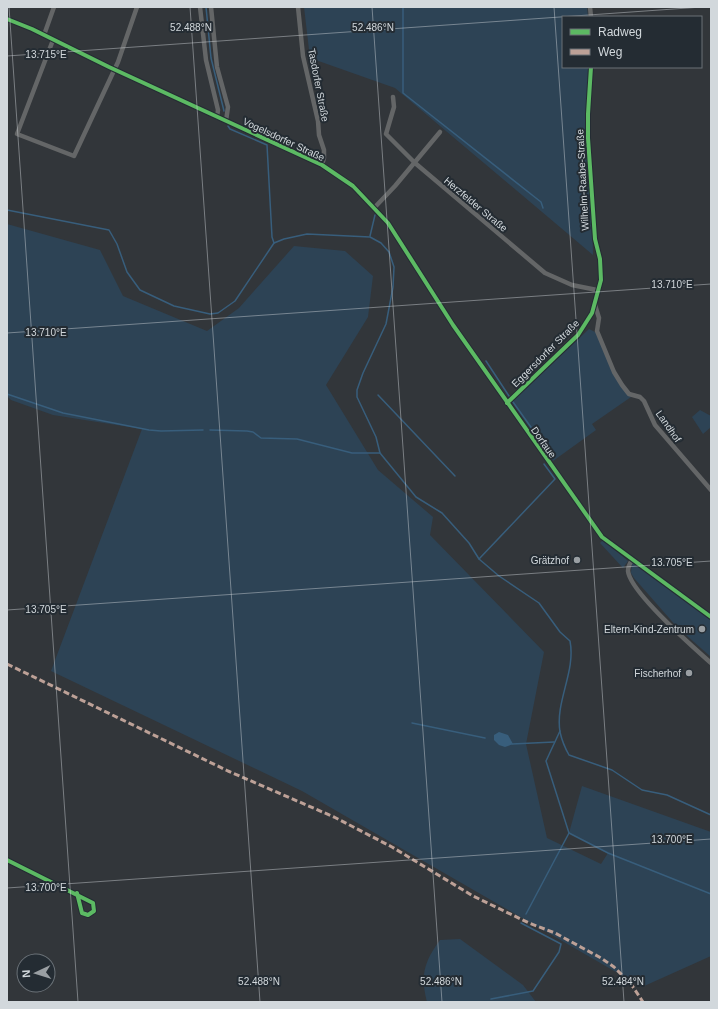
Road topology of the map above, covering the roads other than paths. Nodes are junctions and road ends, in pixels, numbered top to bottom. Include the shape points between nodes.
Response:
1 (54, 7) edge
2 (137, 7) edge
3 (200, 7) edge
4 (211, 7) edge
5 (298, 7) edge
6 (7, 19) edge
7 (44, 35) junction
8 (53, 40) junction
9 (591, 68) edge
10 (114, 69) junction
11 (393, 97) dead end
12 (217, 117) junction
13 (226, 121) junction
14 (440, 132) dead end
15 (415, 164) junction
16 (322, 165) junction
17 (375, 207) junction
18 (597, 290) junction
19 (595, 305) junction
20 (507, 403) junction
21 (711, 490) edge
22 (632, 560) junction
23 (711, 617) edge
24 (711, 663) edge
25 (7, 860) edge
26 (77, 894) junction

1 - 7 street
2 - 10 street
3 - 12 street via 206,60 218,110
4 - 13 street via 218,67 228,107
5 - 16 street, Tasdorfer Straße via 303,56 324,150
6 - 7 street, Vogelsdorfer Straße
7 - 8 street, Vogelsdorfer Straße
8 - 10 street, Vogelsdorfer Straße
8 - 10 street via 17,134 74,156
9 - 18 street, Wilhelm-Raabe-Straße via 588,132 595,239 600,259 601,280
10 - 12 street, Vogelsdorfer Straße
11 - 15 street, Herzfelder Straße via 394,107 386,134
12 - 13 street, Vogelsdorfer Straße
13 - 16 street, Vogelsdorfer Straße
14 - 15 street
15 - 17 street
15 - 18 street, Herzfelder Straße via 544,273 572,285
16 - 17 street, Vogelsdorfer Straße via 354,186
17 - 20 street, Vogelsdorfer Straße via 396,234 453,325
18 - 19 street, Eggersdorfer Straße
19 - 20 street, Eggersdorfer Straße via 586,325 578,335
19 - 21 street, Landhof via 599,318 597,331 622,385 629,394 644,401 655,425
20 - 22 street, Dorfaue via 602,537
22 - 23 street, Dorfaue
22 - 24 street via 628,572 630,579 673,629
25 - 26 street
26 - 26 street via 82,913 92,914 93,902

